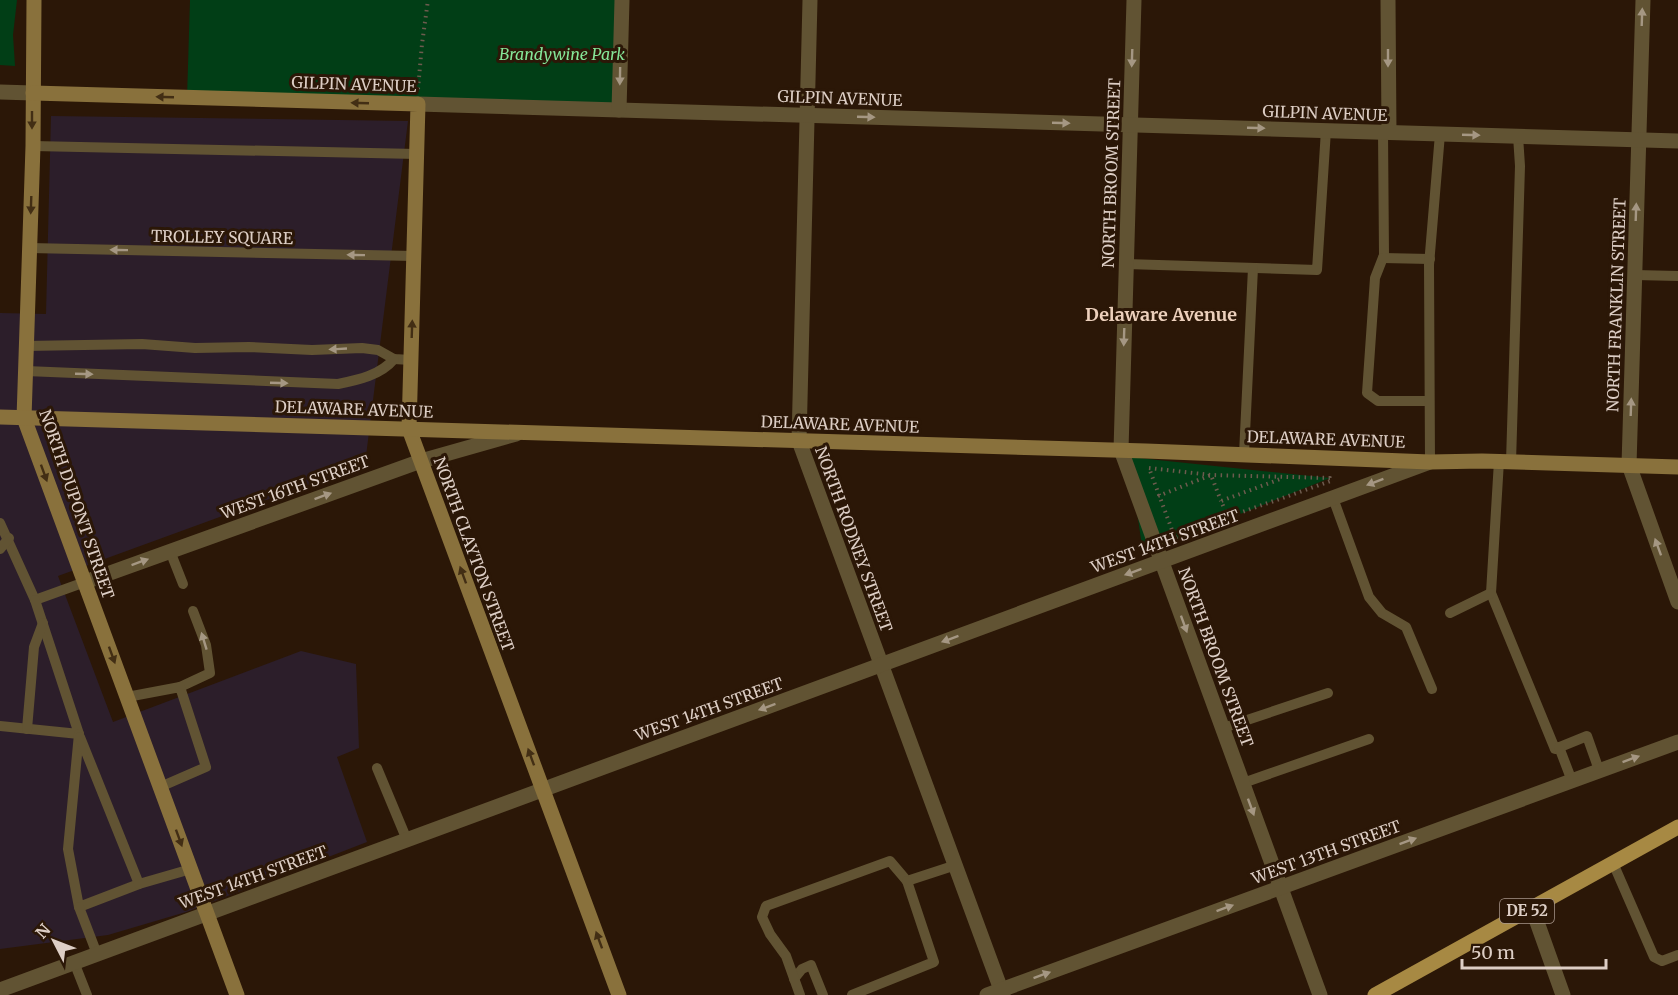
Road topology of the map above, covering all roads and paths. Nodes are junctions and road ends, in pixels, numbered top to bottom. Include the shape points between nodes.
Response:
1 (34, 0) edge
2 (428, 0) edge
3 (622, 0) edge
4 (810, 0) edge
5 (1134, 0) edge
6 (1388, 0) edge
7 (1642, 0) edge
8 (0, 92) edge
9 (33, 93) junction
10 (418, 104) junction
11 (619, 110) junction
12 (807, 116) junction
13 (1131, 125) junction
14 (1326, 130) junction
15 (1386, 132) junction
16 (1440, 134) junction
17 (1518, 136) junction
18 (1638, 140) junction
19 (1678, 141) edge
20 (33, 146) junction
21 (417, 153) junction
22 (29, 248) junction
23 (414, 256) junction
24 (1383, 258) junction
25 (1430, 259) junction
26 (1126, 264) junction
27 (1253, 268) junction
28 (1635, 275) junction
29 (1678, 276) edge
30 (26, 346) junction
31 (394, 359) junction
32 (411, 360) junction
33 (26, 370) junction
34 (1428, 401) junction
35 (0, 417) edge
36 (24, 418) junction
37 (409, 429) junction
38 (520, 432) junction
39 (799, 441) junction
40 (1121, 450) junction
41 (1244, 454) junction
42 (421, 461) junction
43 (1430, 462) junction
44 (1505, 462) junction
45 (1629, 465) junction
46 (1678, 467) edge
47 (1211, 475) junction
48 (1285, 477) junction
49 (1158, 496) junction
50 (1333, 498) junction
51 (1221, 501) junction
52 (1228, 517) junction
53 (0, 523) edge
54 (9, 538) junction
55 (0, 549) edge
56 (170, 551) junction
57 (1161, 561) junction
58 (85, 582) junction
59 (183, 584) dead end
60 (1491, 593) junction
61 (35, 600) junction
62 (1678, 602) edge
63 (193, 611) dead end
64 (1450, 613) dead end
65 (43, 622) junction
66 (881, 665) junction
67 (180, 687) junction
68 (1432, 690) dead end
69 (1328, 693) dead end
70 (127, 697) junction
71 (0, 726) edge
72 (1223, 728) junction
73 (27, 729) junction
74 (79, 734) junction
75 (1369, 739) dead end
76 (1678, 742) edge
77 (1559, 747) junction
78 (377, 768) dead end
79 (1599, 770) junction
80 (1572, 781) junction
81 (1243, 783) junction
82 (160, 787) junction
83 (543, 790) junction
84 (1678, 827) edge
85 (407, 840) junction
86 (1613, 863) junction
87 (956, 866) junction
88 (191, 869) junction
89 (907, 881) junction
90 (140, 884) junction
91 (1281, 888) junction
92 (79, 907) junction
93 (1532, 908) junction
94 (207, 914) junction
95 (97, 954) junction
96 (1678, 955) edge
97 (74, 962) junction
98 (794, 979) junction
99 (0, 990) edge
100 (997, 993) edge
101 (87, 995) edge
102 (237, 995) edge
103 (619, 995) edge
104 (800, 995) edge
105 (824, 995) edge
106 (852, 995) edge
107 (1320, 995) edge
108 (1375, 995) edge
109 (1563, 995) edge

1 - 9 street, NORTH DUPONT STREET
2 - 10 path
3 -> 11 street
4 - 12 street, NORTH RODNEY STREET
5 -> 13 street, NORTH BROOM STREET
6 -> 15 street
18 -> 7 street, NORTH FRANKLIN STREET
8 - 9 street, GILPIN AVENUE
10 -> 9 street, GILPIN AVENUE
9 -> 20 street, NORTH DUPONT STREET
10 - 11 street, GILPIN AVENUE
10 - 21 street, NORTH CLAYTON STREET
11 - 12 street, GILPIN AVENUE
12 -> 13 street, GILPIN AVENUE
12 - 39 street, NORTH RODNEY STREET
13 -> 14 street, GILPIN AVENUE
13 - 26 street, NORTH BROOM STREET
14 - 15 street, GILPIN AVENUE
14 - 27 lane via 1317,270
15 - 16 street, GILPIN AVENUE
15 - 24 lane
16 -> 17 street, GILPIN AVENUE
16 - 25 lane
17 - 18 street, GILPIN AVENUE
17 - 44 lane via 1520,166
18 - 19 street, GILPIN AVENUE
28 -> 18 street, NORTH FRANKLIN STREET
20 - 21 lane
20 -> 22 street, NORTH DUPONT STREET
21 - 23 street, NORTH CLAYTON STREET
23 -> 22 lane, TROLLEY SQUARE
22 - 30 street, NORTH DUPONT STREET
32 -> 23 street, NORTH CLAYTON STREET
24 - 25 lane
24 - 34 lane via 1375,278 1366,393 1378,401
25 - 34 lane
26 - 27 lane
26 -> 40 street, NORTH BROOM STREET
27 - 41 lane
28 - 29 lane
45 -> 28 street, NORTH FRANKLIN STREET
31 -> 30 lane via 378,350 362,348
30 - 33 street, NORTH DUPONT STREET
31 - 32 lane
33 -> 31 lane via 338,384 388,367
32 - 37 street, NORTH CLAYTON STREET
33 - 36 street, NORTH DUPONT STREET
34 - 43 lane
35 - 36 street, DELAWARE AVENUE
36 - 37 street, DELAWARE AVENUE
36 -> 58 street, NORTH DUPONT STREET
37 - 38 street, DELAWARE AVENUE
37 - 42 street, NORTH CLAYTON STREET
38 - 39 street, DELAWARE AVENUE
38 - 42 street, WEST 16TH STREET
39 - 40 street, DELAWARE AVENUE
39 - 66 street, NORTH RODNEY STREET
40 - 41 street, DELAWARE AVENUE
40 - 57 street, NORTH BROOM STREET
41 - 43 street, DELAWARE AVENUE
56 -> 42 street, WEST 16TH STREET
83 -> 42 street, NORTH CLAYTON STREET
43 - 44 street, DELAWARE AVENUE
43 -> 50 street, WEST 14TH STREET
44 - 45 street, DELAWARE AVENUE
44 - 60 lane
45 - 46 street, DELAWARE AVENUE
62 -> 45 street, NORTH FRANKLIN STREET
47 - 48 path
47 - 49 path
47 - 49 path via 1149,468
47 - 51 path
48 - 51 path
48 - 52 path via 1331,481
49 - 52 path via 1175,538
50 - 57 street, WEST 14TH STREET
50 - 68 lane via 1369,597 1382,613 1406,627
51 - 52 path
53 - 54 lane
54 - 55 lane
54 - 61 lane
58 -> 56 street, WEST 16TH STREET
56 - 59 lane
57 -> 66 street, WEST 14TH STREET
57 -> 72 street, NORTH BROOM STREET
58 - 61 lane
58 -> 70 street, NORTH DUPONT STREET
60 - 64 lane
60 - 77 lane via 1555,749
61 - 65 lane
67 -> 63 lane via 210,673 206,645
65 - 73 lane via 34,647
65 - 74 lane
66 -> 83 street, WEST 14TH STREET
66 - 87 street, NORTH RODNEY STREET
67 - 70 lane
67 - 82 lane via 206,767
69 - 72 lane
70 - 82 street, NORTH DUPONT STREET
71 - 73 lane
72 - 81 street, NORTH BROOM STREET
73 - 74 lane
74 - 90 lane
74 - 92 lane via 68,849
75 - 81 lane
79 -> 76 street, WEST 13TH STREET
77 - 79 lane via 1587,736
77 - 80 lane
78 - 85 lane
79 - 80 street, WEST 13TH STREET
91 -> 80 street, WEST 13TH STREET
81 -> 91 street, NORTH BROOM STREET
82 -> 88 street, NORTH DUPONT STREET
83 - 85 street, WEST 14TH STREET
103 -> 83 street, NORTH CLAYTON STREET
84 - 86 main road, DE 52
85 - 94 street, WEST 14TH STREET
86 - 93 main road, DE 52
86 - 96 lane via 1654,957 1662,961
87 - 89 lane
87 - 100 street, NORTH RODNEY STREET
88 - 90 lane
88 - 94 street, NORTH DUPONT STREET
89 - 98 lane via 890,861 766,906 762,917 786,956
89 - 106 lane via 934,962
90 - 92 lane
100 -> 91 street, WEST 13TH STREET
91 - 107 street, NORTH BROOM STREET
92 - 95 lane
93 - 108 main road, DE 52
93 - 109 street
94 - 95 street, WEST 14TH STREET
94 - 102 street, NORTH DUPONT STREET
95 - 97 street, WEST 14TH STREET
97 - 99 street, WEST 14TH STREET
97 - 101 lane
98 - 104 lane
98 - 105 lane via 811,965

